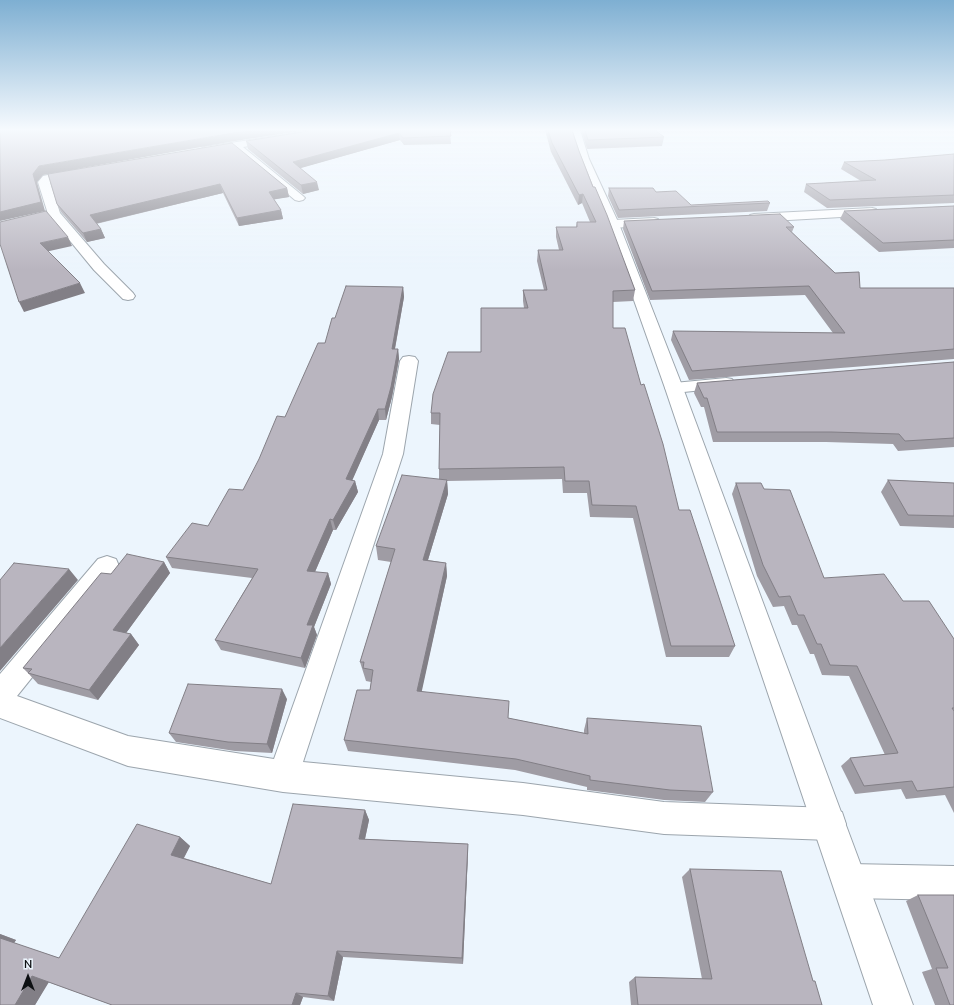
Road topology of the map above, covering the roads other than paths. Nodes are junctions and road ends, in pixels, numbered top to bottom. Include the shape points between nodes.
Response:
1 (51, 177) edge
2 (274, 177) edge
3 (592, 177) edge
4 (299, 198) edge
5 (882, 212) edge
6 (54, 214) junction
7 (39, 218) edge
8 (740, 218) edge
9 (668, 222) edge
10 (613, 224) junction
11 (128, 296) dead end
12 (409, 361) dead end
13 (744, 382) edge
14 (674, 388) junction
15 (107, 566) dead end
16 (0, 695) edge
17 (0, 704) edge
18 (283, 776) junction
19 (830, 824) junction
20 (849, 881) junction
21 (954, 883) edge
22 (893, 1005) edge

1 - 6 street via 44,182
2 - 4 street
3 - 10 street
5 - 8 street
6 - 7 street
6 - 11 street via 99,267
9 - 10 street
10 - 14 street
12 - 18 street via 393,454
13 - 14 street
14 - 19 street
15 - 16 street
17 - 18 street via 128,751
18 - 19 street via 523,799 664,818
19 - 20 street
20 - 21 street
20 - 22 street

